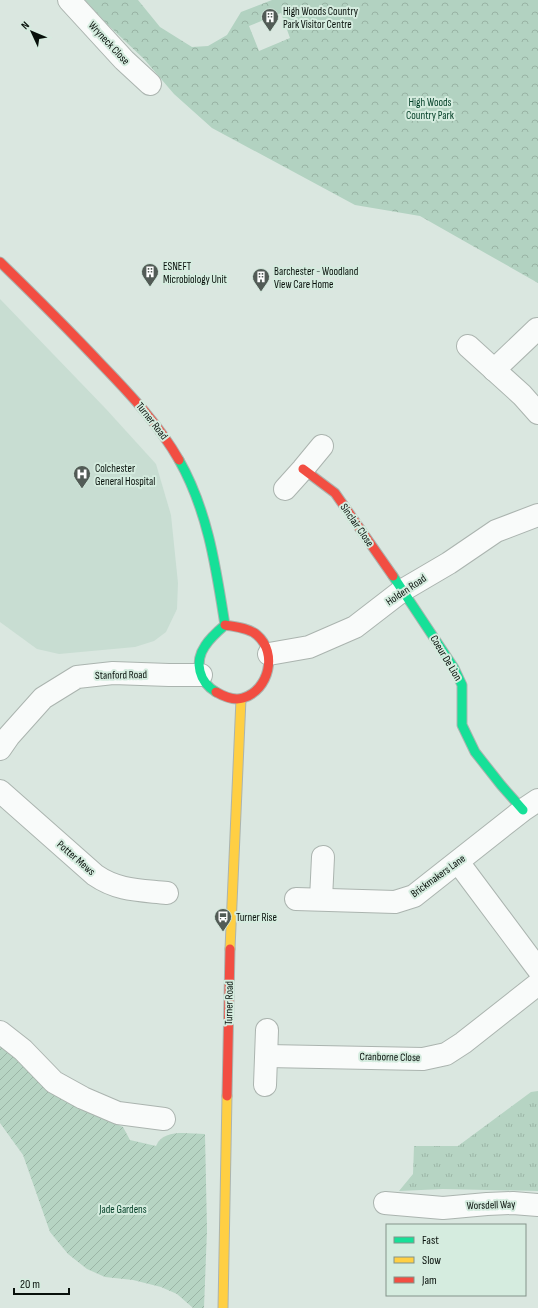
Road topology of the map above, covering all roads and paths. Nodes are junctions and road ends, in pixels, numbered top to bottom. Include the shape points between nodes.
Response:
1 (69, 0) edge
2 (150, 84) dead end
3 (0, 262) edge
4 (537, 329) dead end
5 (468, 346) dead end
6 (494, 370) junction
7 (538, 413) edge
8 (322, 446) dead end
9 (303, 469) junction
10 (285, 489) dead end
11 (538, 515) edge
12 (403, 590) junction
13 (225, 625) junction
14 (269, 654) junction
15 (201, 675) junction
16 (241, 699) junction
17 (0, 749) edge
18 (0, 791) edge
19 (530, 805) edge
20 (323, 857) dead end
21 (458, 862) junction
22 (167, 894) dead end
23 (321, 899) junction
24 (296, 900) dead end
25 (538, 970) edge
26 (538, 984) edge
27 (267, 1030) dead end
28 (0, 1032) edge
29 (267, 1056) junction
30 (265, 1085) dead end
31 (164, 1119) dead end
32 (385, 1203) dead end
33 (538, 1205) edge
34 (443, 1216) edge
35 (223, 1308) edge

1 - 2 street, Wryneck Close via 124,60
3 - 13 street, Turner Road via 134,398 175,452 194,490 208,533
4 - 6 street
5 - 6 street
6 - 7 street
8 - 9 street
9 - 10 street
9 - 12 street, Sinclair Close via 335,493
11 - 12 street, Holden Road via 496,531
12 - 14 street, Holden Road via 355,627 309,647
12 - 19 street, Coeur De Lion via 454,668 462,685 462,725 475,752 501,785
13 - 14 street via 246,629 256,634 264,642
13 - 15 street via 207,641 201,652
14 - 16 street via 268,672 263,683
15 - 16 street via 211,690 222,696
15 - 17 street, Stanford Road via 113,673 77,677 43,698
16 - 35 street, Turner Road via 231,909
18 - 22 street, Potter Mews via 105,882 118,887
19 - 21 street, Brickmakers Lane
20 - 23 street
21 - 23 street, Brickmakers Lane via 414,896 395,902
21 - 25 street
23 - 24 street, Brickmakers Lane
26 - 29 street, Cranborne Close via 446,1054 423,1058
27 - 29 street
28 - 31 street via 24,1050 54,1082 83,1098 118,1113
29 - 30 street
32 - 34 street, Worsdell Way
33 - 34 street, Worsdell Way via 487,1204

